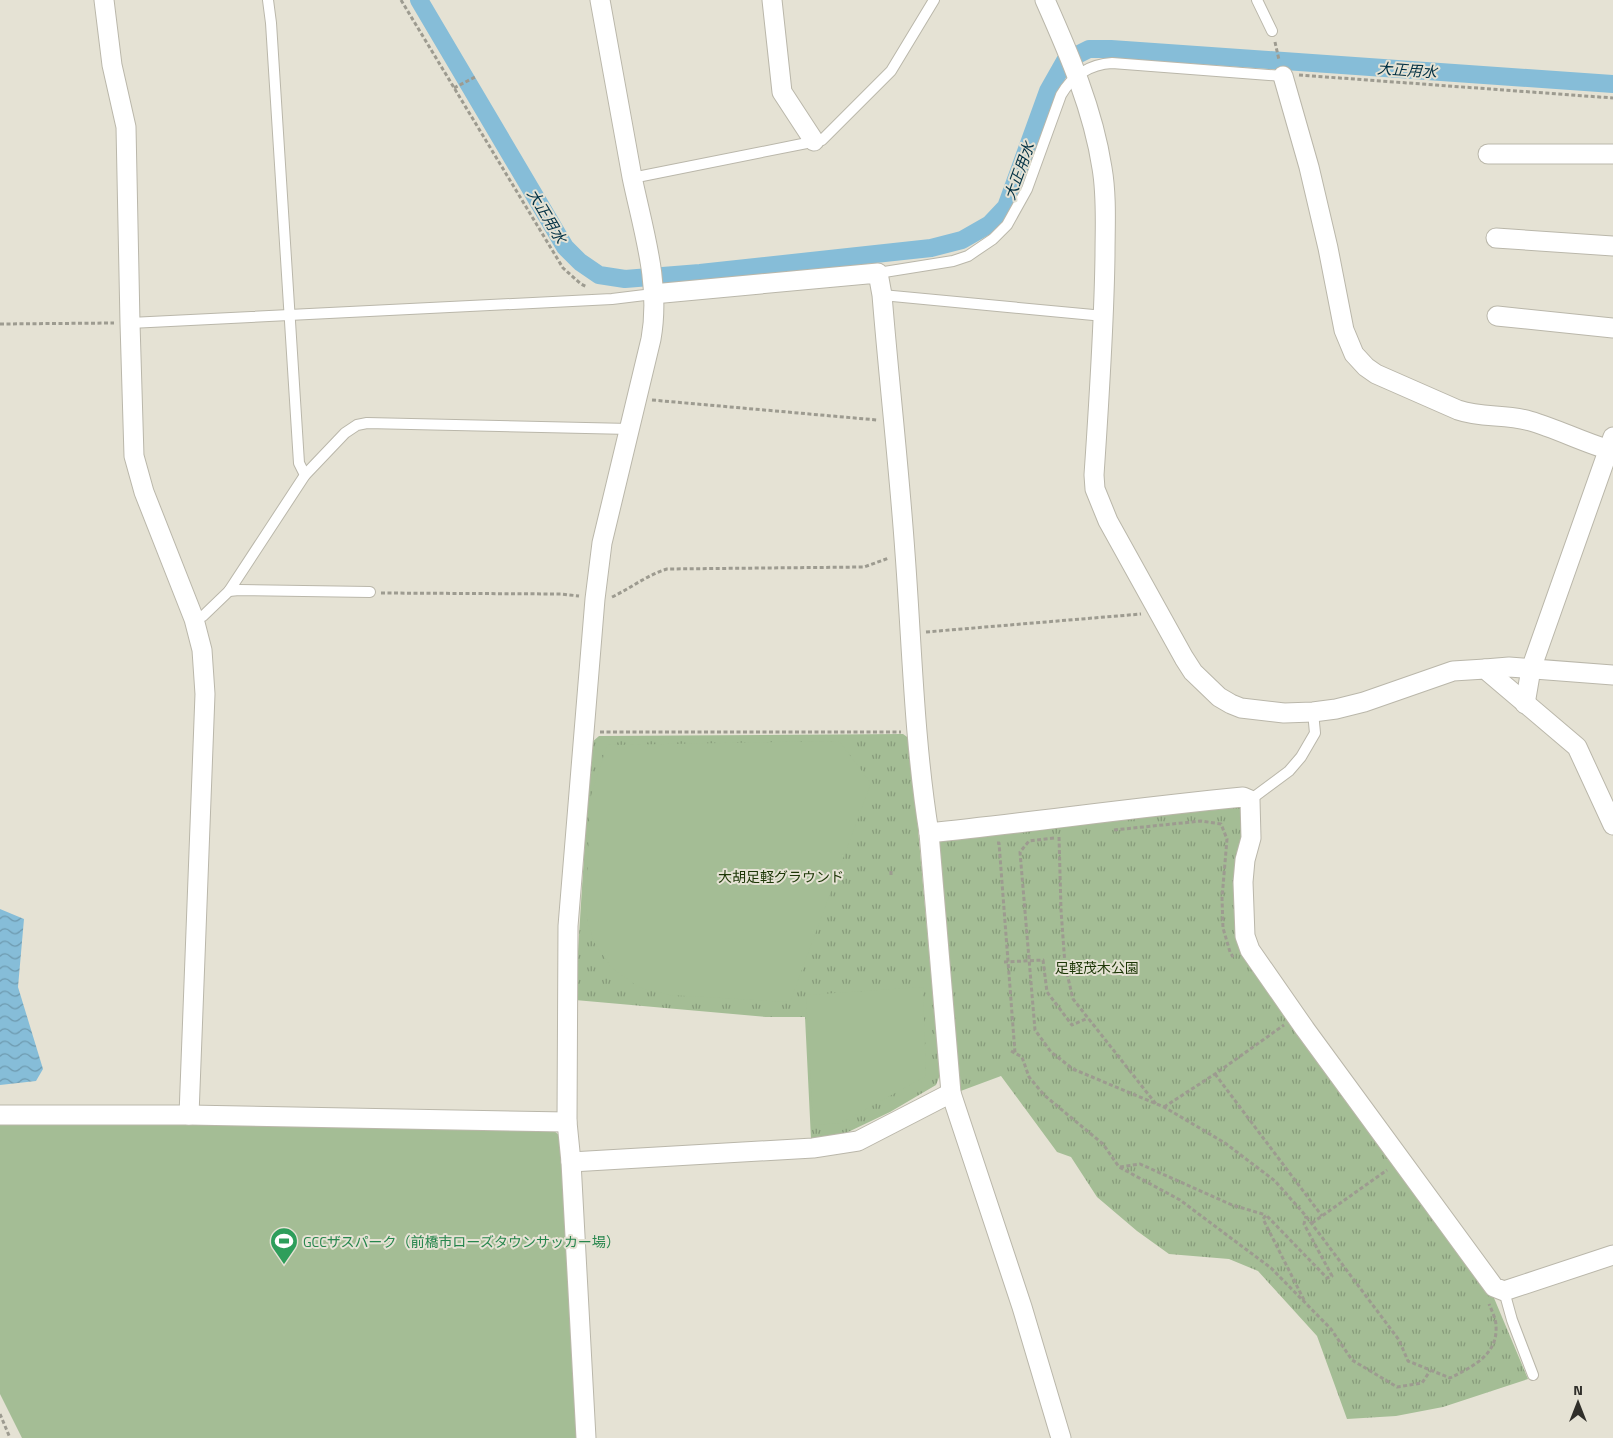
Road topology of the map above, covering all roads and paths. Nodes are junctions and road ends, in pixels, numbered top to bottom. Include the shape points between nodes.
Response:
1 (104, 0) edge
2 (268, 0) edge
3 (401, 0) edge
4 (600, 0) edge
5 (772, 0) edge
6 (934, 0) edge
7 (1045, 0) edge
8 (1257, 0) edge
9 (1272, 31) dead end
10 (1275, 41) dead end
11 (1282, 72) junction
12 (1076, 73) junction
13 (478, 76) dead end
14 (455, 88) junction
15 (1613, 98) edge
16 (814, 141) junction
17 (1488, 154) dead end
18 (1613, 154) edge
19 (632, 178) junction
20 (1496, 238) dead end
21 (1613, 246) edge
22 (878, 272) junction
23 (653, 291) junction
24 (882, 295) junction
25 (612, 299) junction
26 (290, 316) junction
27 (1104, 316) junction
28 (1497, 316) dead end
29 (130, 323) junction
30 (0, 324) edge
31 (1613, 328) edge
32 (637, 399) junction
33 (893, 422) junction
34 (630, 429) junction
35 (1612, 446) edge
36 (305, 475) junction
37 (905, 552) junction
38 (229, 591) junction
39 (370, 592) joint
40 (595, 600) junction
41 (1158, 610) junction
42 (194, 619) junction
43 (910, 634) junction
44 (1485, 669) junction
45 (1531, 669) junction
46 (1613, 675) edge
47 (1525, 704) junction
48 (1313, 712) junction
49 (585, 732) junction
50 (916, 732) junction
51 (1250, 800) junction
52 (1613, 825) edge
53 (1113, 831) dead end
54 (929, 833) junction
55 (1065, 836) dead end
56 (1059, 837) junction
57 (994, 844) dead end
58 (1030, 960) junction
59 (1236, 960) dead end
60 (1006, 962) junction
61 (1088, 1018) junction
62 (1279, 1018) dead end
63 (1284, 1025) junction
64 (1288, 1032) dead end
65 (1215, 1074) junction
66 (951, 1093) junction
67 (1157, 1104) junction
68 (1164, 1107) junction
69 (0, 1114) edge
70 (189, 1115) junction
71 (567, 1122) junction
72 (571, 1162) junction
73 (1384, 1166) dead end
74 (1120, 1167) junction
75 (1266, 1215) junction
76 (1306, 1216) junction
77 (1322, 1216) junction
78 (1312, 1223) junction
79 (1613, 1255) edge
80 (1504, 1291) junction
81 (1488, 1301) dead end
82 (1305, 1302) junction
83 (1430, 1371) junction
84 (1534, 1375) dead end
85 (0, 1414) edge
86 (10, 1438) edge
87 (586, 1438) edge
88 (1061, 1438) edge

1 - 29 street via 112,65 126,127
2 - 26 lane
3 - 14 path
4 - 19 street
5 - 16 street via 782,92
6 - 16 lane via 891,71 822,140
7 - 12 street
8 - 9 lane
10 - 11 path
11 - 12 lane via 1112,63
11 - 15 path
11 - 35 street via 1309,166 1344,330 1359,361 1376,374 1471,415 1529,420 1591,445
12 - 22 lane via 1061,95 1027,189 1007,225 993,239 953,262
12 - 27 street via 1103,170
13 - 14 path
14 - 25 path via 563,268 581,284
16 - 19 lane
17 - 18 street
19 - 23 street via 651,260
20 - 21 street
22 - 23 street
22 - 24 street
23 - 25 lane
23 - 32 street via 654,324
24 - 27 lane
24 - 33 street
25 - 26 lane
26 - 29 lane
26 - 36 lane via 299,464
27 - 41 street via 1095,489 1108,521
28 - 31 street
29 - 30 path
29 - 42 street via 134,456 144,492
32 - 33 path
32 - 34 street
33 - 37 street
34 - 36 lane via 357,424
34 - 40 street via 602,543
35 - 45 street
36 - 38 lane
37 - 40 path via 864,567 667,569 606,600
37 - 43 street
38 - 39 lane
38 - 42 lane via 203,616
39 - 40 path via 561,594
40 - 49 street
41 - 43 path
41 - 48 street via 1193,672 1219,696 1241,708
42 - 70 street via 202,650 205,694
43 - 50 street
44 - 45 street
44 - 47 street
44 - 48 street via 1453,671 1364,702
45 - 46 street
45 - 47 street
47 - 52 street via 1577,747
48 - 51 lane via 1315,733 1301,757 1289,771
49 - 50 path
49 - 71 street via 568,926
50 - 54 street via 916,792
51 - 54 street via 1243,797 1153,806
51 - 80 street via 1251,838 1243,882 1245,936 1250,950 1494,1287
53 - 59 path via 1201,821 1221,824 1227,839 1223,928 1230,952
54 - 66 street
55 - 56 path
56 - 58 path via 1029,842 1020,852
56 - 61 path via 1065,964 1073,999
57 - 60 path via 999,843
58 - 60 path
58 - 61 path via 1043,960 1047,992 1072,1025
58 - 67 path via 1035,1030 1052,1052 1073,1069
60 - 74 path via 1013,1052 1022,1057 1029,1077 1044,1095 1103,1144
61 - 67 path
62 - 63 path
63 - 64 path
63 - 65 path
65 - 68 path
65 - 77 path
66 - 72 street via 858,1141 813,1148
66 - 88 street via 1022,1307
67 - 68 path
68 - 76 path via 1226,1143 1275,1181
69 - 70 street
70 - 71 street
71 - 72 street
72 - 87 street
73 - 77 path via 1388,1170
74 - 75 path via 1140,1164 1232,1205
74 - 82 path via 1180,1200 1271,1268
75 - 76 path via 1327,1278 1332,1276 1304,1224
75 - 82 path via 1263,1220
76 - 78 path
77 - 78 path
78 - 83 path via 1400,1340 1408,1361
79 - 80 street
80 - 84 lane
81 - 83 path via 1496,1326 1495,1339 1488,1354 1450,1378
82 - 83 path via 1331,1329 1352,1360 1397,1387 1422,1383
85 - 86 path

